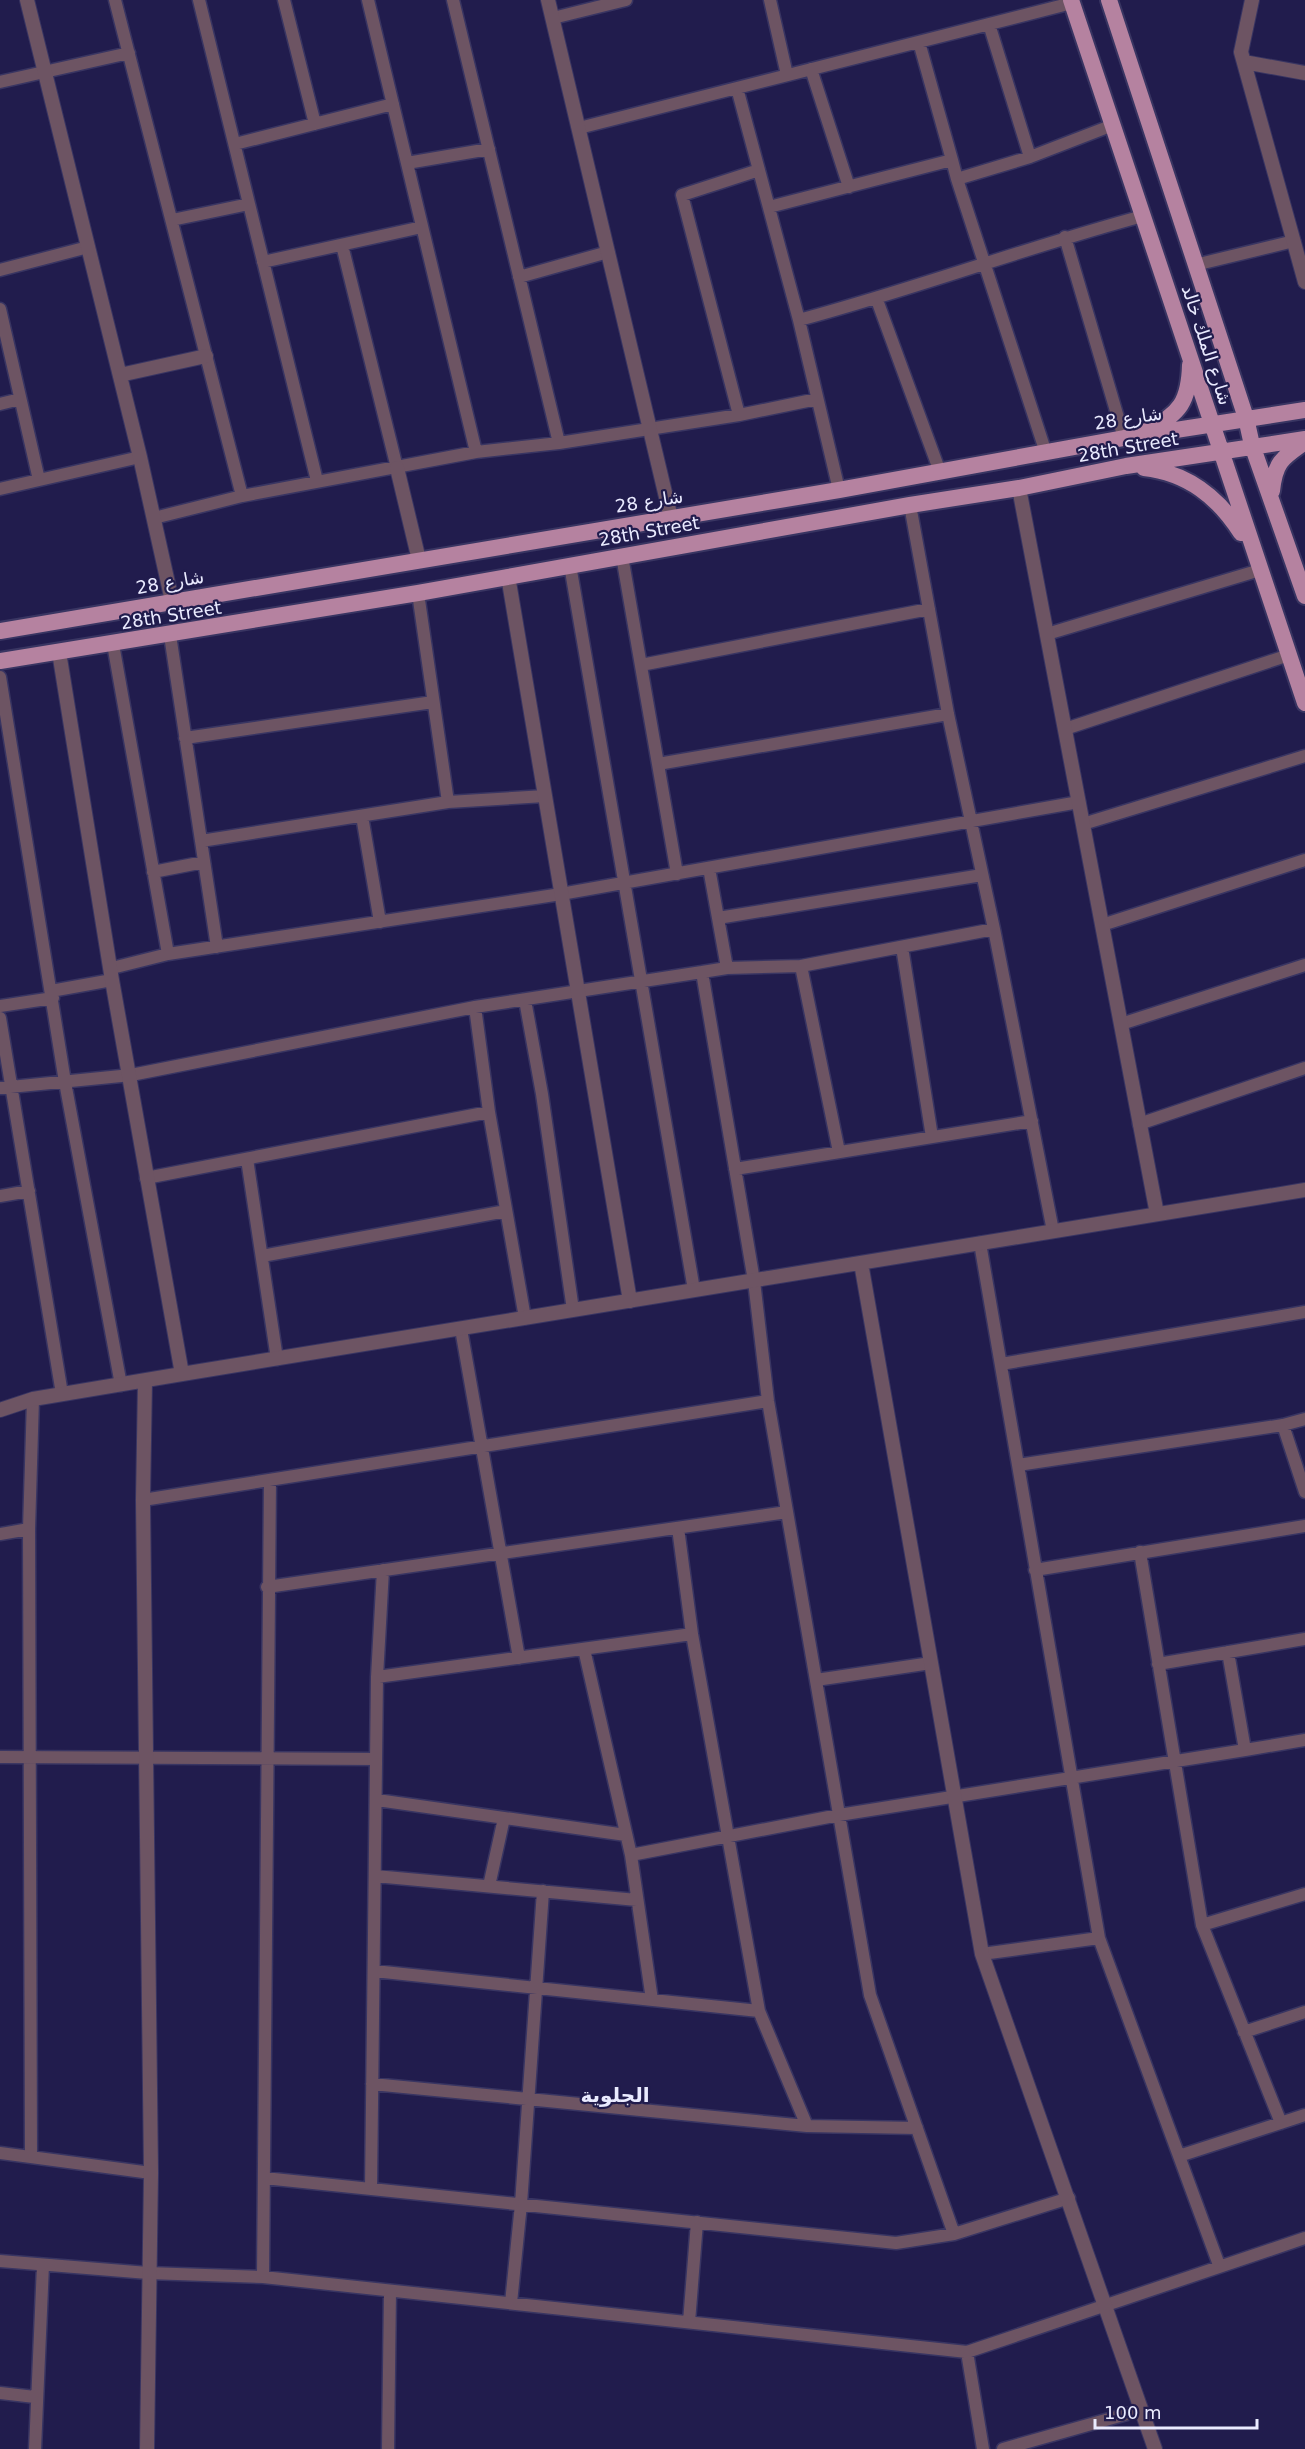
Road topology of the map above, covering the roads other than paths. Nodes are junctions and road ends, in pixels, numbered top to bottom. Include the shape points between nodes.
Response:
1 (27, 0) edge
2 (115, 0) edge
3 (199, 0) edge
4 (284, 0) edge
5 (368, 0) edge
6 (453, 0) edge
7 (548, 0) edge
8 (626, 0) edge
9 (770, 0) edge
10 (1109, 0) edge
11 (1252, 0) edge
12 (1072, 2) edge
13 (553, 18) junction
14 (989, 24) junction
15 (919, 42) junction
16 (129, 53) junction
17 (1244, 62) junction
18 (811, 69) junction
19 (46, 74) junction
20 (1305, 74) edge
21 (787, 75) junction
22 (0, 82) edge
23 (737, 88) junction
24 (393, 104) junction
25 (315, 124) junction
26 (1113, 125) junction
27 (579, 128) junction
28 (235, 144) junction
29 (489, 148) junction
30 (1030, 157) junction
31 (952, 160) junction
32 (407, 163) junction
33 (759, 170) junction
34 (957, 179) junction
35 (849, 187) junction
36 (249, 204) junction
37 (769, 207) junction
38 (1143, 216) junction
39 (172, 220) junction
40 (422, 227) junction
41 (1065, 237) junction
42 (342, 245) junction
43 (88, 247) junction
44 (1299, 250) edge
45 (608, 252) junction
46 (263, 261) junction
47 (986, 264) junction
48 (1195, 266) junction
49 (0, 270) edge
50 (519, 277) junction
51 (1305, 282) edge
52 (877, 300) junction
53 (0, 314) edge
54 (800, 320) junction
55 (1190, 355) junction
56 (206, 356) junction
57 (120, 375) junction
58 (1234, 386) junction
59 (20, 399) junction
60 (817, 399) junction
61 (0, 404) edge
62 (1305, 410) edge
63 (1282, 414) junction
64 (739, 415) junction
65 (1246, 418) junction
66 (1212, 424) junction
67 (650, 429) junction
68 (1129, 438) junction
69 (1305, 441) edge
70 (559, 443) junction
71 (1252, 445) junction
72 (1219, 450) junction
73 (476, 452) junction
74 (1046, 453) junction
75 (140, 457) junction
76 (1126, 466) junction
77 (397, 468) junction
78 (940, 472) junction
79 (39, 480) junction
80 (317, 481) junction
81 (1019, 488) junction
82 (0, 489) edge
83 (839, 490) junction
84 (1272, 495) junction
85 (242, 496) junction
86 (910, 505) junction
87 (154, 518) junction
88 (671, 518) junction
89 (1253, 551) junction
90 (622, 556) junction
91 (419, 560) junction
92 (570, 565) junction
93 (1260, 570) junction
94 (508, 576) junction
95 (418, 593) junction
96 (1305, 596) edge
97 (172, 601) junction
98 (929, 609) junction
99 (0, 631) edge
100 (1047, 634) junction
101 (170, 636) junction
102 (113, 644) junction
103 (59, 652) junction
104 (1289, 655) junction
105 (0, 662) edge
106 (641, 665) junction
107 (0, 677) edge
108 (433, 702) junction
109 (1305, 703) edge
110 (948, 714) junction
111 (1065, 729) junction
112 (185, 738) junction
113 (1305, 756) edge
114 (658, 764) junction
115 (545, 796) junction
116 (448, 802) junction
117 (1079, 802) junction
118 (362, 816) junction
119 (972, 822) junction
120 (1083, 824) junction
121 (201, 841) junction
122 (1305, 860) edge
123 (204, 862) junction
124 (709, 868) junction
125 (153, 872) junction
126 (677, 874) junction
127 (982, 875) junction
128 (626, 883) junction
129 (561, 894) junction
130 (718, 918) junction
131 (380, 922) junction
132 (1102, 925) junction
133 (994, 929) junction
134 (217, 947) junction
135 (902, 947) junction
136 (168, 954) junction
137 (1305, 965) edge
138 (801, 966) junction
139 (728, 968) junction
140 (702, 972) junction
141 (112, 974) junction
142 (640, 981) junction
143 (578, 990) junction
144 (52, 994) junction
145 (525, 1000) junction
146 (0, 1006) edge
147 (475, 1007) junction
148 (0, 1018) edge
149 (1121, 1024) junction
150 (1305, 1068) edge
151 (131, 1075) junction
152 (65, 1082) junction
153 (6, 1087) edge
154 (489, 1112) junction
155 (1032, 1121) junction
156 (1139, 1124) junction
157 (932, 1137) junction
158 (839, 1152) junction
159 (247, 1159) junction
160 (735, 1169) junction
161 (146, 1178) junction
162 (1305, 1190) edge
163 (29, 1191) junction
164 (0, 1196) edge
165 (506, 1211) junction
166 (1156, 1214) junction
167 (1053, 1232) junction
168 (980, 1244) junction
169 (262, 1256) junction
170 (861, 1263) junction
171 (753, 1281) junction
172 (694, 1290) junction
173 (630, 1301) junction
174 (573, 1310) junction
175 (1305, 1312) edge
176 (525, 1318) junction
177 (461, 1329) junction
178 (277, 1359) junction
179 (1001, 1364) junction
180 (182, 1374) junction
181 (145, 1381) junction
182 (121, 1384) junction
183 (62, 1394) junction
184 (33, 1399) junction
185 (768, 1401) junction
186 (0, 1410) edge
187 (1305, 1419) edge
188 (1283, 1425) junction
189 (482, 1447) junction
190 (1018, 1465) junction
191 (270, 1480) junction
192 (1305, 1492) edge
193 (143, 1500) junction
194 (787, 1512) junction
195 (1305, 1526) edge
196 (678, 1528) junction
197 (29, 1529) junction
198 (0, 1533) edge
199 (1140, 1551) junction
200 (500, 1553) junction
201 (1035, 1569) junction
202 (383, 1570) junction
203 (267, 1587) junction
204 (692, 1634) junction
205 (1305, 1639) edge
206 (584, 1649) junction
207 (1228, 1652) junction
208 (519, 1658) junction
209 (931, 1663) junction
210 (1158, 1664) junction
211 (377, 1677) junction
212 (816, 1680) junction
213 (1305, 1740) edge
214 (1245, 1750) junction
215 (146, 1757) junction
216 (0, 1758) edge
217 (30, 1758) junction
218 (376, 1759) junction
219 (1174, 1759) junction
220 (266, 1760) junction
221 (1071, 1776) junction
222 (954, 1797) junction
223 (377, 1800) junction
224 (839, 1815) junction
225 (504, 1818) junction
226 (626, 1835) junction
227 (728, 1837) junction
228 (631, 1855) junction
229 (375, 1876) junction
230 (489, 1886) junction
231 (543, 1891) junction
232 (1305, 1894) edge
233 (637, 1900) junction
234 (1202, 1925) junction
235 (1099, 1938) junction
236 (982, 1954) junction
237 (374, 1971) junction
238 (535, 1988) junction
239 (652, 2000) junction
240 (759, 2011) junction
241 (1305, 2012) edge
242 (1244, 2032) junction
243 (372, 2084) junction
244 (527, 2099) junction
245 (1305, 2115) edge
246 (1281, 2123) junction
247 (807, 2126) junction
248 (917, 2128) junction
249 (0, 2153) edge
250 (1179, 2156) junction
251 (31, 2157) junction
252 (151, 2173) junction
253 (264, 2178) junction
254 (371, 2189) junction
255 (1069, 2198) junction
256 (521, 2204) junction
257 (697, 2222) junction
258 (954, 2234) junction
259 (1305, 2238) edge
260 (0, 2261) edge
261 (43, 2265) junction
262 (1220, 2265) junction
263 (148, 2273) junction
264 (263, 2277) junction
265 (390, 2291) junction
266 (511, 2303) junction
267 (1105, 2303) junction
268 (689, 2322) junction
269 (967, 2352) junction
270 (0, 2393) edge
271 (35, 2397) junction
272 (1141, 2410) junction
273 (35, 2449) edge
274 (147, 2449) edge
275 (388, 2449) edge
276 (983, 2449) edge
277 (1003, 2449) edge
278 (1155, 2449) edge

1 - 19 street
2 - 16 street
3 - 28 street
4 - 25 street
5 - 24 street
6 - 29 street
7 - 13 street
8 - 13 street
9 - 21 street
10 - 48 main road, شارع الملك خالد
11 - 17 street via 1241,52
12 - 14 street
12 - 26 main road, شارع الملك خالد
13 - 27 street
14 - 15 street
14 - 30 street
15 - 18 street
15 - 31 street
16 - 19 street
16 - 39 street
17 - 20 street
17 - 44 street
18 - 21 street
18 - 35 street
19 - 22 street
19 - 43 street
21 - 23 street
23 - 27 street
23 - 33 street
24 - 25 street
24 - 32 street
25 - 28 street
26 - 30 street
26 - 38 main road, شارع الملك خالد
27 - 45 street
28 - 36 street
29 - 32 street
29 - 50 street
30 - 34 street
31 - 34 street
31 - 35 street
32 - 40 street
33 - 37 street
33 - 64 street via 682,195
34 - 47 street
35 - 37 street
36 - 39 street
36 - 46 street
37 - 54 street
38 - 41 street
38 - 55 main road, شارع الملك خالد
39 - 56 street
40 - 42 street
40 - 73 street
41 - 47 street
41 - 68 street
42 - 46 street
42 - 77 street
43 - 49 street
43 - 57 street
44 - 48 street
44 - 51 street
45 - 50 street
45 - 67 street
46 - 80 street
47 - 52 street
47 - 74 street
48 - 58 main road, شارع الملك خالد
50 - 70 street
52 - 54 street
52 - 78 street
53 - 59 street
54 - 60 street
55 - 66 main road, شارع الملك خالد
55 - 68 main road via 1189,385 1182,406 1162,423
56 - 57 street
56 - 85 street
57 - 75 street
58 - 63 main road via 1244,401 1256,408
58 - 65 main road, شارع الملك خالد
59 - 61 street
59 - 79 street
60 - 64 street
60 - 83 street
62 - 63 main road, شارع 28
63 - 65 main road, شارع 28
64 - 67 street
65 - 66 main road, شارع 28
65 - 71 main road, شارع الملك خالد
66 - 68 main road, شارع 28
66 - 72 main road, شارع الملك خالد
67 - 70 street
67 - 88 street
68 - 74 main road, شارع 28
69 - 71 main road, 28th Street
69 - 84 main road via 1282,457 1274,471
70 - 73 street
71 - 72 main road, 28th Street
71 - 84 main road, شارع الملك خالد
72 - 76 main road, 28th Street
72 - 89 main road, شارع الملك خالد
73 - 77 street
74 - 78 main road, شارع 28
75 - 79 street
75 - 87 street
76 - 81 main road, 28th Street
76 - 89 main road via 1164,470 1214,497
77 - 80 street
77 - 91 street
78 - 83 main road, شارع 28
79 - 82 street
80 - 85 street
81 - 86 main road, 28th Street
81 - 100 street
83 - 88 main road, شارع 28
84 - 96 main road, شارع الملك خالد
85 - 87 street
86 - 90 main road, 28th Street
86 - 98 street
87 - 97 street
88 - 91 main road, شارع 28
89 - 93 main road, شارع الملك خالد
90 - 92 main road, 28th Street
90 - 106 street
91 - 97 main road, شارع 28
92 - 94 main road, 28th Street
92 - 128 street
93 - 100 street
93 - 104 main road, شارع الملك خالد
94 - 95 main road, 28th Street
94 - 115 street
95 - 101 main road, 28th Street
95 - 108 street
97 - 99 main road, شارع 28
98 - 106 street
98 - 110 street
100 - 111 street
101 - 102 main road, 28th Street
101 - 112 street
102 - 103 main road, 28th Street
102 - 125 street
103 - 105 main road, 28th Street
103 - 141 street
104 - 109 main road, شارع الملك خالد
104 - 111 street
106 - 114 street
107 - 144 street
108 - 112 street
108 - 116 street
110 - 114 street
110 - 119 street
111 - 117 street
112 - 121 street
113 - 120 street
114 - 126 street
115 - 116 street
115 - 129 street
116 - 118 street
117 - 119 street
117 - 120 street
118 - 121 street
118 - 131 street
119 - 124 street
119 - 127 street
120 - 132 street
121 - 123 street
122 - 132 street
123 - 125 street
123 - 134 street
124 - 126 street
124 - 130 street
125 - 136 street
126 - 128 street
127 - 130 street
127 - 133 street
128 - 129 street
128 - 142 street
129 - 131 street
129 - 143 street
130 - 139 street
131 - 134 street
132 - 149 street
133 - 135 street
133 - 155 street
134 - 136 street
135 - 138 street
135 - 157 street
136 - 141 street
137 - 149 street
138 - 139 street
138 - 158 street
139 - 140 street
140 - 142 street
140 - 160 street
141 - 144 street
141 - 151 street
142 - 143 street
142 - 172 street
143 - 145 street
143 - 173 street
144 - 146 street
144 - 152 street
145 - 147 street
145 - 174 street
147 - 151 street
147 - 154 street
148 - 153 street
149 - 156 street
150 - 156 street
151 - 152 street
151 - 161 street
152 - 153 street
152 - 182 street
153 - 163 street
154 - 159 street
154 - 165 street
155 - 157 street
155 - 167 street
156 - 166 street
157 - 158 street
158 - 160 street
159 - 161 street
159 - 169 street
160 - 171 street
161 - 180 street
162 - 166 street
163 - 164 street
163 - 183 street
165 - 169 street
165 - 176 street
166 - 167 street
167 - 168 street
168 - 170 street
168 - 179 street
169 - 178 street
170 - 171 street
170 - 209 street
171 - 172 street
171 - 185 street
172 - 173 street
173 - 174 street
174 - 176 street
175 - 179 street
176 - 177 street
177 - 178 street
177 - 189 street
178 - 180 street
179 - 190 street
180 - 181 street
181 - 182 street
181 - 193 street
182 - 183 street
183 - 184 street
184 - 186 street
184 - 197 street
185 - 189 street
185 - 194 street
187 - 188 street
188 - 190 street
188 - 192 street
189 - 191 street
189 - 200 street
190 - 201 street
191 - 193 street
191 - 203 street
193 - 215 street
194 - 196 street
194 - 212 street
195 - 199 street
196 - 200 street
196 - 204 street
197 - 198 street
197 - 217 street
199 - 201 street
199 - 210 street
200 - 202 street
200 - 208 street
201 - 221 street
202 - 203 street
202 - 211 street
203 - 220 street
204 - 206 street
204 - 227 street
205 - 207 street
206 - 208 street
206 - 226 street
207 - 210 street
207 - 214 street
208 - 211 street
209 - 212 street
209 - 222 street
210 - 219 street
211 - 218 street
212 - 224 street
213 - 214 street
214 - 219 street
215 - 217 street
215 - 220 street
215 - 252 street
216 - 217 street
217 - 251 street
218 - 220 street
218 - 223 street
219 - 221 street
219 - 234 street
220 - 253 street
221 - 222 street
221 - 235 street
222 - 224 street
222 - 236 street
223 - 225 street
223 - 229 street
224 - 227 street
224 - 248 street via 870,1995
225 - 226 street
225 - 230 street
226 - 228 street
227 - 228 street
227 - 240 street
228 - 233 street
229 - 230 street
229 - 237 street
230 - 231 street
231 - 233 street
231 - 238 street
232 - 234 street
233 - 239 street
234 - 242 street
235 - 236 street
235 - 250 street
236 - 255 street
237 - 238 street
237 - 243 street
238 - 239 street
238 - 244 street
239 - 240 street
240 - 247 street
241 - 242 street
242 - 246 street
243 - 244 street
243 - 254 street
244 - 247 street
244 - 256 street
245 - 246 street
246 - 250 street
247 - 248 street
248 - 258 street
249 - 251 street
250 - 262 street
251 - 252 street
252 - 263 street
253 - 254 street
253 - 264 street
254 - 256 street
255 - 258 street
255 - 267 street
256 - 257 street
256 - 266 street
257 - 258 street via 896,2242
257 - 268 street
259 - 262 street
260 - 261 street
261 - 263 street
261 - 271 street
262 - 267 street
263 - 264 street
263 - 274 street
264 - 265 street
265 - 266 street
265 - 275 street
266 - 268 street
267 - 269 street
267 - 272 street
268 - 269 street
269 - 276 street
270 - 271 street
271 - 273 street
272 - 277 street
272 - 278 street

